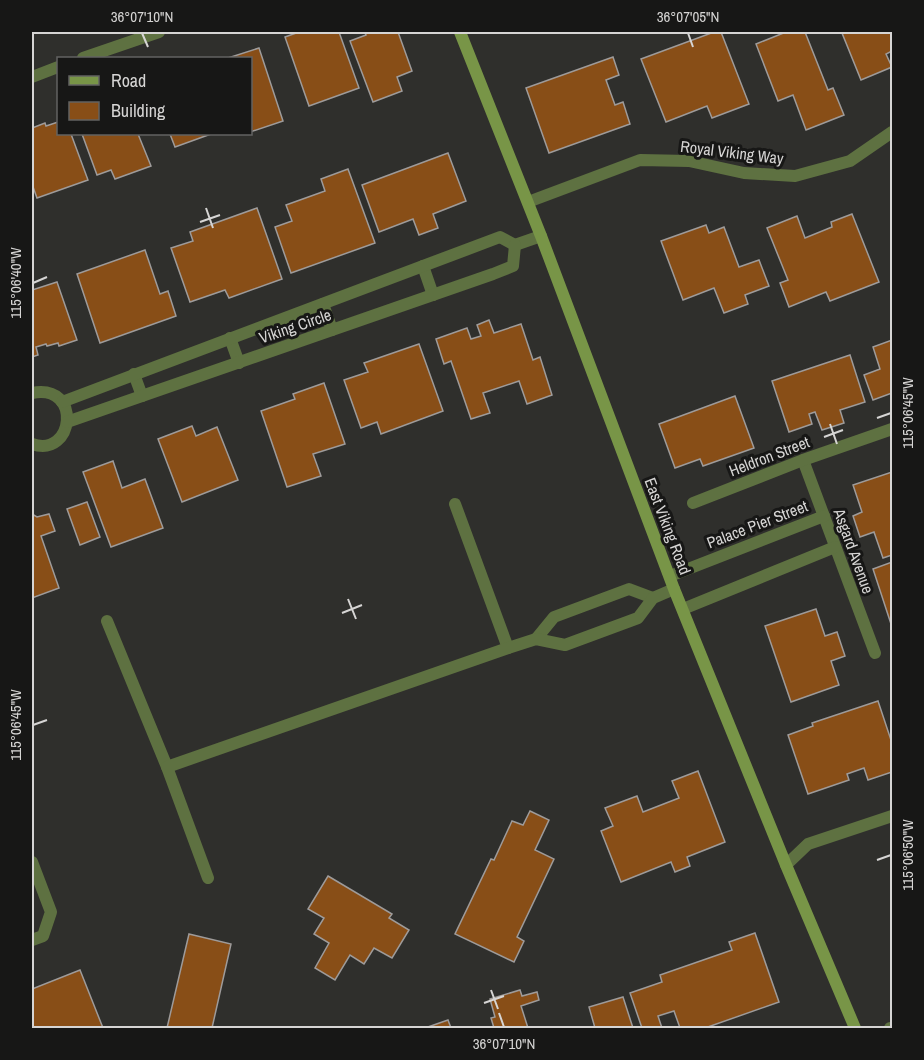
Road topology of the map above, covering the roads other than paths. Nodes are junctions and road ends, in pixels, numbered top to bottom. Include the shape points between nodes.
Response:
1 (159, 32) edge
2 (460, 32) edge
3 (86, 57) edge
4 (57, 67) edge
5 (32, 77) edge
6 (892, 132) edge
7 (528, 202) junction
8 (541, 236) junction
9 (515, 245) junction
10 (423, 266) junction
11 (433, 295) junction
12 (323, 304) junction
13 (332, 330) junction
14 (230, 338) junction
15 (239, 363) junction
16 (134, 374) junction
17 (32, 393) edge
18 (142, 396) junction
19 (62, 402) junction
20 (67, 422) junction
21 (892, 429) edge
22 (32, 444) edge
23 (803, 460) junction
24 (693, 503) dead end
25 (455, 504) dead end
26 (824, 516) junction
27 (835, 547) junction
28 (669, 576) junction
29 (674, 589) junction
30 (653, 598) junction
31 (683, 609) junction
32 (108, 621) dead end
33 (536, 639) junction
34 (508, 648) junction
35 (875, 653) dead end
36 (167, 767) junction
37 (892, 816) edge
38 (32, 862) edge
39 (786, 865) junction
40 (208, 878) dead end
41 (32, 940) edge
42 (855, 1029) edge

1 - 3 street
2 - 7 street, East Viking Road
4 - 5 street
6 - 7 street, Royal Viking Way via 850,161 795,176 744,173 689,161 640,160
7 - 8 street, East Viking Road
8 - 9 street, Viking Circle
8 - 28 street, East Viking Road
9 - 10 street, Viking Circle via 500,237
9 - 11 street, Viking Circle via 513,266
10 - 11 street
10 - 12 street, Viking Circle
11 - 13 street, Viking Circle
12 - 13 street
12 - 14 street, Viking Circle
13 - 15 street, Viking Circle
14 - 15 street
14 - 16 street, Viking Circle
15 - 18 street, Viking Circle
16 - 18 street
16 - 19 street, Viking Circle
17 - 19 street via 54,394
18 - 20 street, Viking Circle
19 - 20 street
20 - 22 street via 57,440 47,445
21 - 23 street, Heldron Street
23 - 24 street, Heldron Street
23 - 26 street, Asgard Avenue
25 - 34 street
26 - 27 street, Asgard Avenue
26 - 28 street, Palace Pier Street
27 - 31 street
27 - 35 street, Asgard Avenue
28 - 29 street, East Viking Road
29 - 30 street
29 - 31 street, East Viking Road
30 - 33 street via 638,618 566,645
30 - 33 street via 629,590 554,617
31 - 39 street, East Viking Road
32 - 36 street
33 - 34 street
34 - 36 street
36 - 40 street
37 - 39 street via 808,844
38 - 41 street via 51,912 43,936
39 - 42 street, East Viking Road

